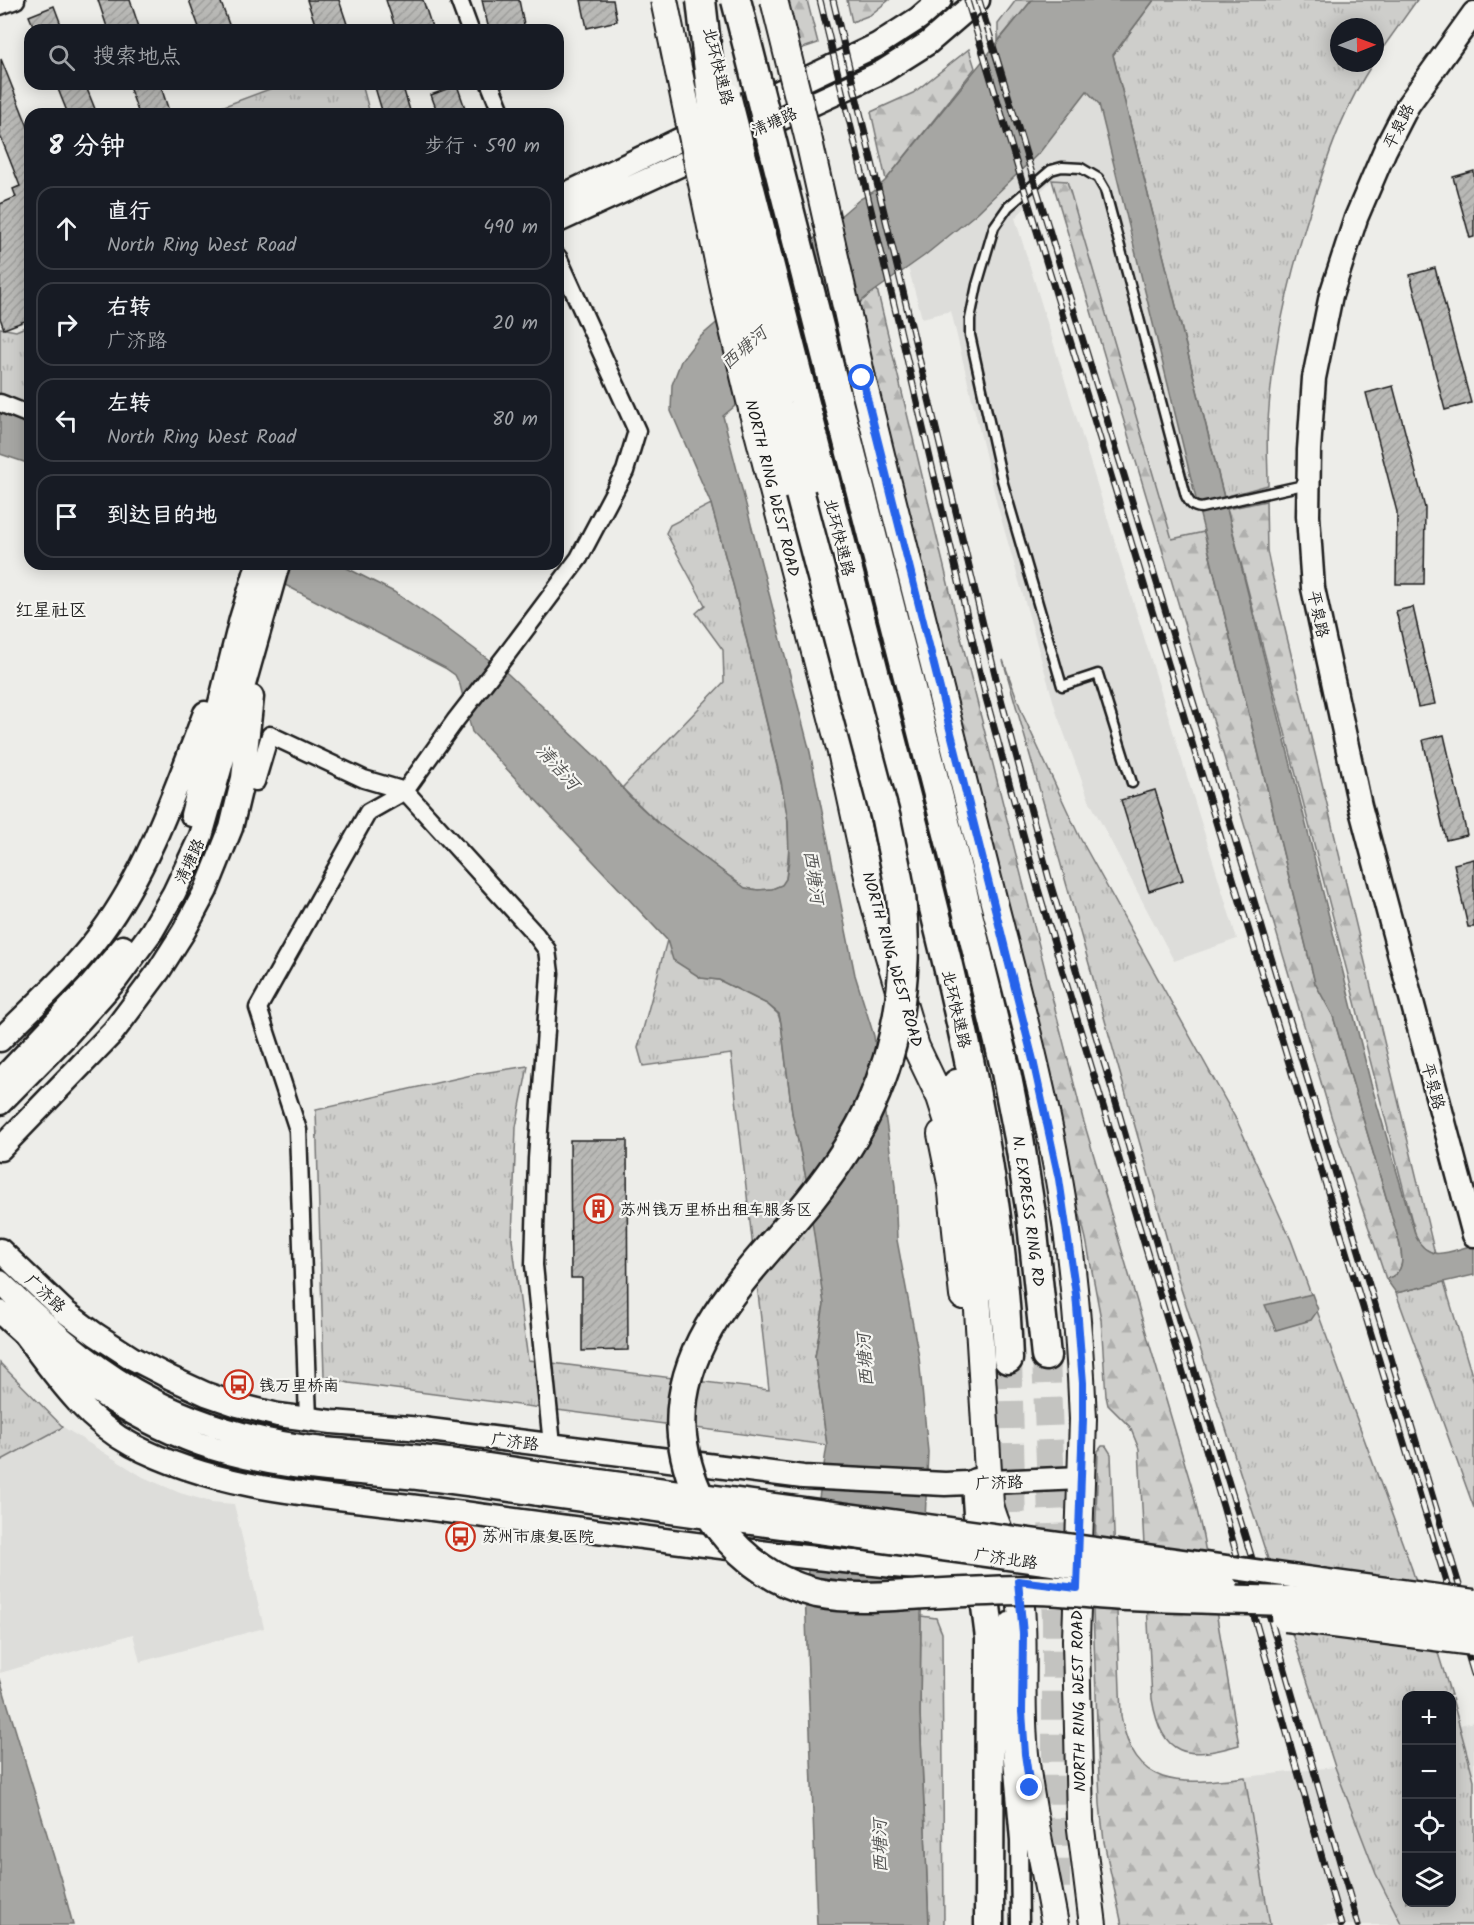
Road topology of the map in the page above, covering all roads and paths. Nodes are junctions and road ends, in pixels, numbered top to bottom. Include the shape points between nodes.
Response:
1 (16, 0) edge
2 (459, 0) edge
3 (664, 0) edge
4 (702, 0) edge
5 (736, 0) edge
6 (774, 0) edge
7 (940, 0) edge
8 (978, 0) edge
9 (0, 6) edge
10 (1474, 13) edge
11 (468, 24) edge
12 (492, 90) edge
13 (500, 108) edge
14 (564, 195) edge
15 (564, 218) edge
16 (564, 270) edge
17 (0, 403) edge
18 (778, 405) junction
19 (24, 413) edge
20 (1309, 483) junction
21 (266, 571) edge
22 (251, 623) junction
23 (243, 778) junction
24 (1132, 783) dead end
25 (904, 786) junction
26 (405, 791) junction
27 (194, 833) junction
28 (0, 1040) edge
29 (916, 1047) junction
30 (0, 1081) edge
31 (0, 1103) edge
32 (0, 1149) edge
33 (1468, 1192) edge
34 (1474, 1235) edge
35 (0, 1250) edge
36 (0, 1282) edge
37 (977, 1294) junction
38 (0, 1312) edge
39 (24, 1334) junction
40 (1046, 1356) tunnel mouth
41 (1008, 1359) tunnel mouth
42 (308, 1419) junction
43 (552, 1445) junction
44 (1080, 1478) junction
45 (540, 1483) junction
46 (982, 1483) junction
47 (1002, 1578) junction
48 (1077, 1588) junction
49 (1123, 1596) junction
50 (1474, 1601) edge
51 (1327, 1602) junction
52 (1466, 1622) edge
53 (1474, 1641) edge
54 (1093, 1921) edge
55 (989, 1925) edge
56 (1020, 1925) edge
57 (1055, 1925) edge

1 - 9 street
2 - 11 street
3 - 18 main road, NORTH RING WEST ROAD, bridge via 728,309
4 - 18 highway, bridge via 721,178
5 - 40 highway, 北环快速路, bridge via 1005,1066 1031,1214
6 - 44 main road, NORTH RING WEST ROAD, bridge via 862,378 1057,1168 1080,1339
7 - 14 main road, 清塘路 via 877,45
8 - 15 main road, 清塘路 via 928,43 882,72
10 - 20 main road, 平泉路 via 1408,105 1356,218 1331,295 1314,378
12 - 13 street
16 - 26 street via 636,431 625,471 579,558
17 - 19 street
18 - 25 highway, 北环快速路
18 - 29 main road, NORTH RING WEST ROAD via 842,756 872,895
18 - 49 highway, bridge via 886,819 903,927 903,963 895,1029 883,1073 858,1129 823,1183 735,1290 698,1347 685,1385 682,1409 688,1469 713,1520 736,1548 774,1576 806,1590 858,1597 1031,1590
20 - 24 lane via 1195,508 1186,496 1105,190 1098,178 1081,168 1051,170 1008,207 994,227 977,285 970,335 1002,480 1062,686 1098,674
20 - 33 main road, 平泉路 via 1315,599 1360,806
21 - 22 main road, 清塘路
22 - 23 main road
22 - 27 main road, 清塘路
22 - 28 main road via 126,896 84,954
23 - 26 street via 256,782 270,735 364,780
23 - 32 main road via 220,860 158,972 113,1032
25 - 37 highway via 923,927 956,1080
25 - 41 highway, N. EXPRESS RING RD via 986,1145 1004,1289
26 - 42 street via 368,812 258,1008 298,1130
26 - 43 street via 547,950 550,973 534,1265
27 - 30 main road, 清塘路 via 115,957
27 - 31 main road, 清塘路 via 174,893 140,949 99,1000
29 - 37 main road, NORTH RING WEST ROAD via 949,1125
29 - 46 main road via 951,1183
33 - 34 main road, 平泉路
35 - 42 main road, 广济路 via 69,1315 153,1369 234,1404
36 - 45 main road, 广济路 via 90,1362 136,1391 208,1424 302,1446 475,1463
37 - 46 main road, NORTH RING WEST ROAD
38 - 39 main road
39 - 45 main road via 106,1398 153,1424 217,1449 299,1467
39 - 47 main road via 65,1389 108,1429 139,1448 251,1486 803,1557
42 - 43 main road, 广济路
43 - 46 main road, 广济路 via 803,1477
44 - 46 main road, 广济路
44 - 48 main road, NORTH RING WEST ROAD
45 - 50 main road, 广济北路, bridge
45 - 51 main road, 广济北路, bridge
46 - 47 highway
46 - 47 main road, NORTH RING WEST ROAD via 1005,1542
47 - 48 main road
47 - 55 highway via 990,1638
47 - 56 street via 1019,1840
47 - 57 main road, NORTH RING WEST ROAD via 1023,1634 1025,1754
48 - 54 main road, NORTH RING WEST ROAD via 1080,1821
49 - 51 highway, bridge
49 - 53 highway, bridge
51 - 52 main road, 广济北路, bridge

